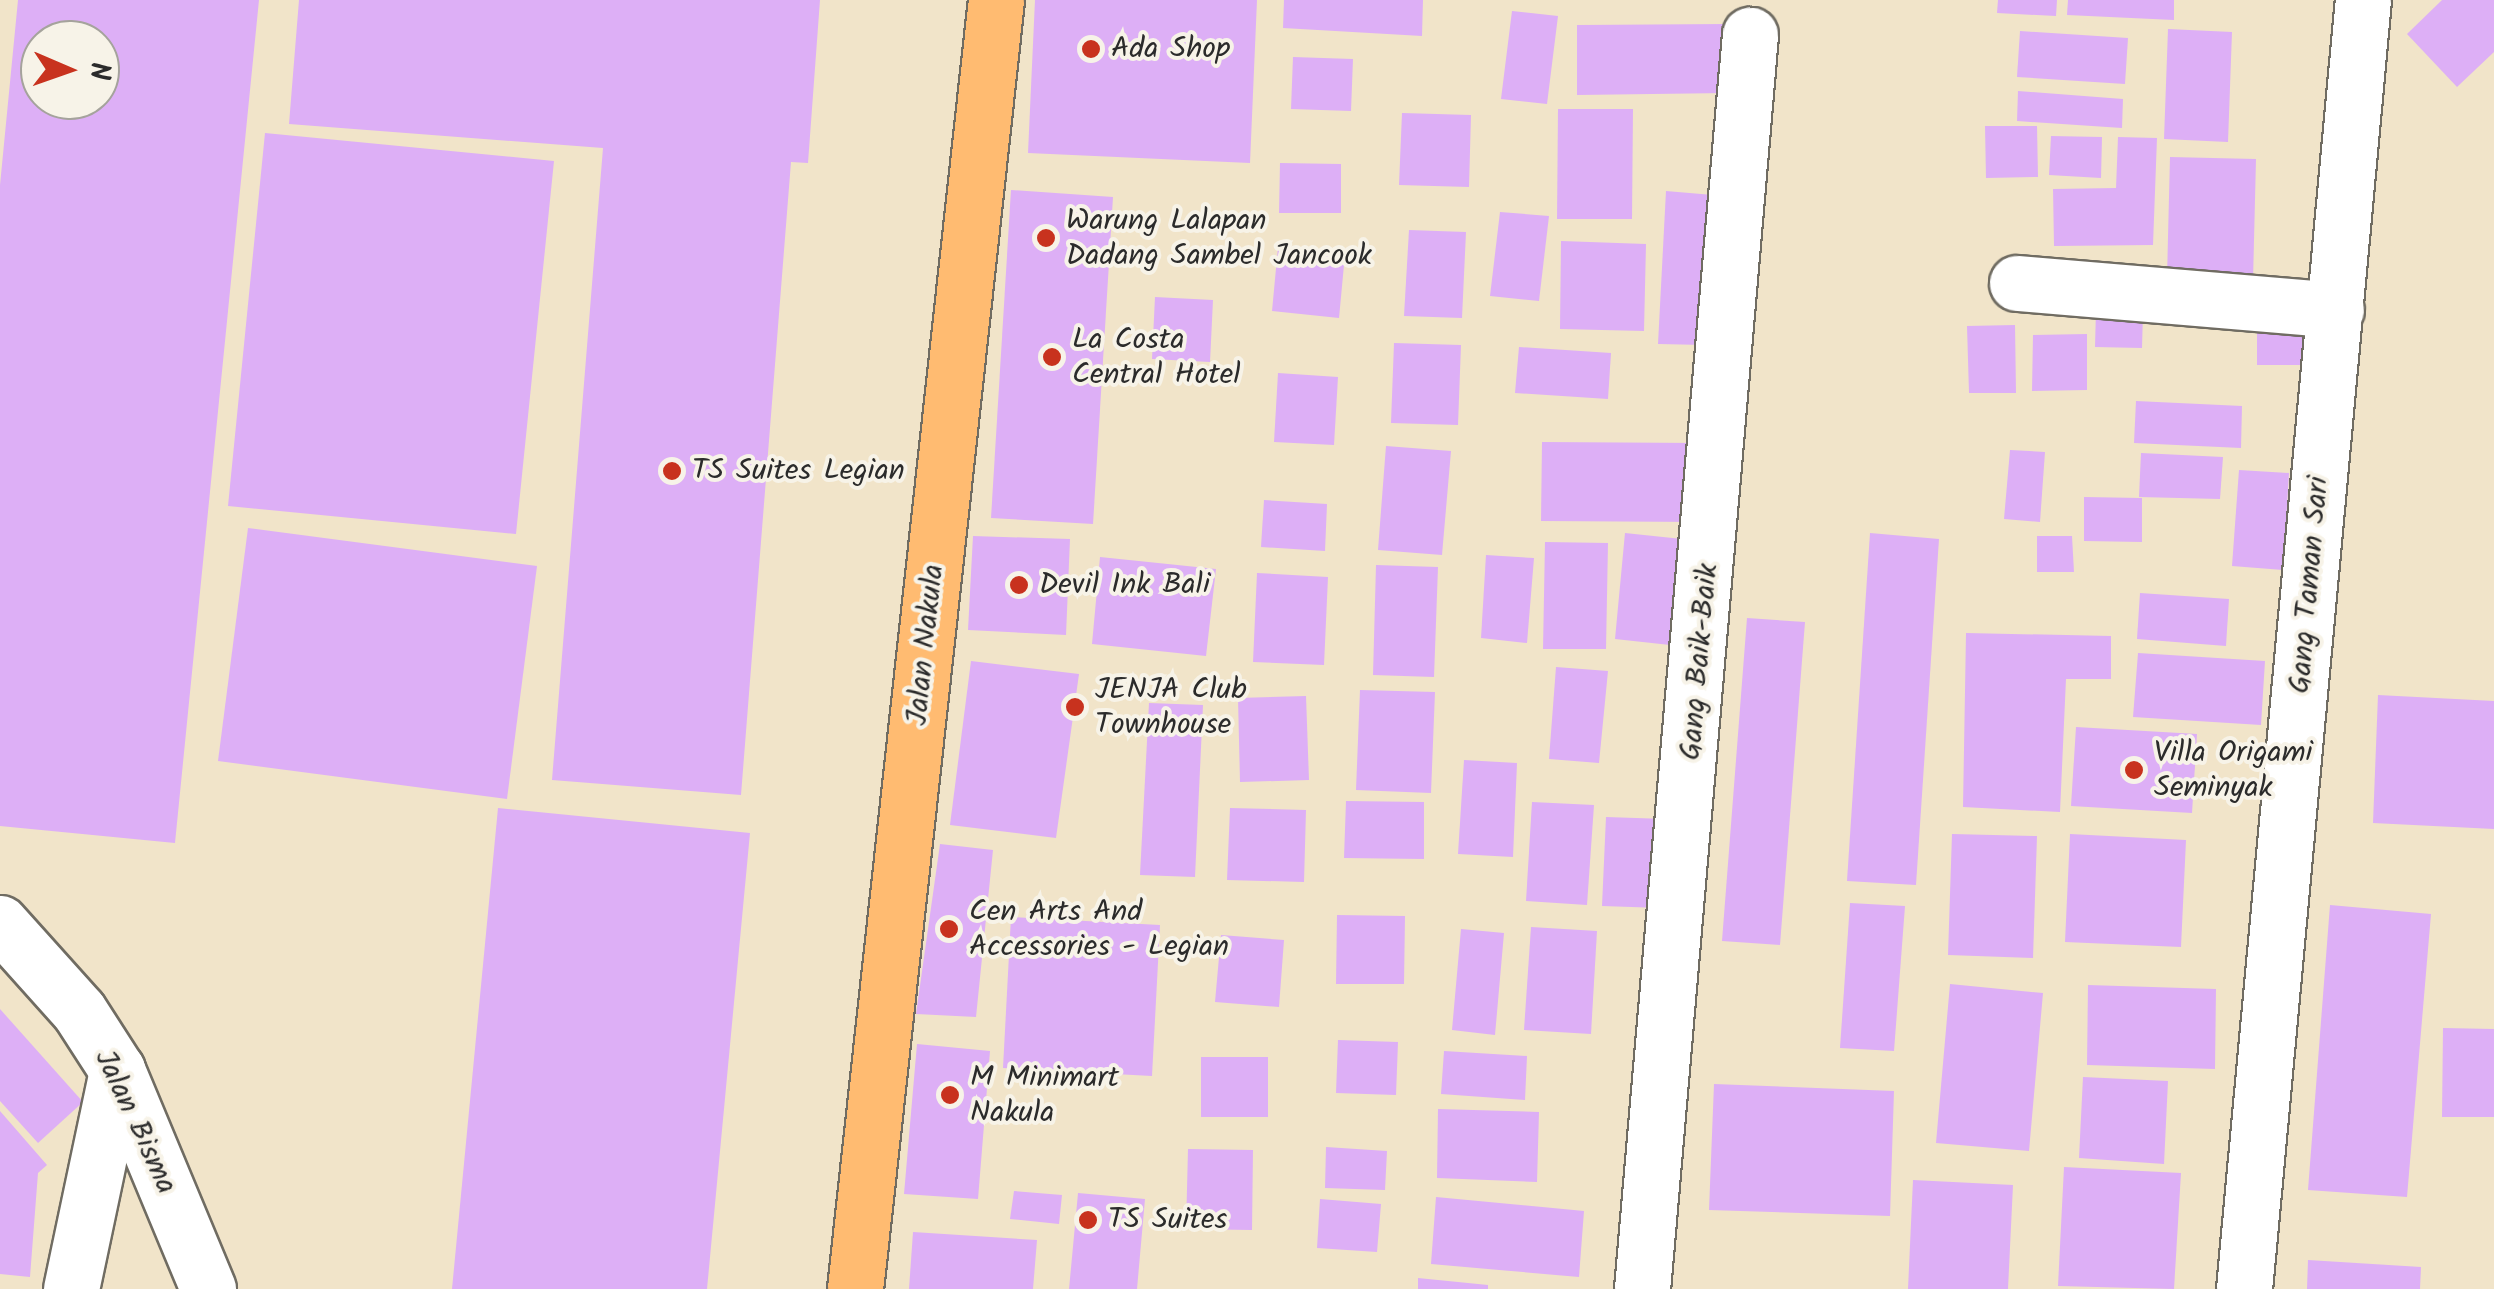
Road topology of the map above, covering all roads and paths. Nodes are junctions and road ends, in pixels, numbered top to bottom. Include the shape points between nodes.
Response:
1 (996, 0) edge
2 (2363, 0) edge
3 (1750, 35) dead end
4 (2017, 283) dead end
5 (2336, 310) junction
6 (0, 923) edge
7 (117, 1070) junction
8 (71, 1289) edge
9 (208, 1289) edge
10 (856, 1289) edge
11 (1642, 1289) edge
12 (2244, 1289) edge

1 - 10 main road, Jalan Nakula
2 - 5 street, Gang Taman Sari
3 - 11 street, Gang Baik-Baik
4 - 5 street
5 - 12 street, Gang Taman Sari
6 - 7 street, Jalan Bisma via 79,1011
7 - 8 street
7 - 9 street, Jalan Bisma

